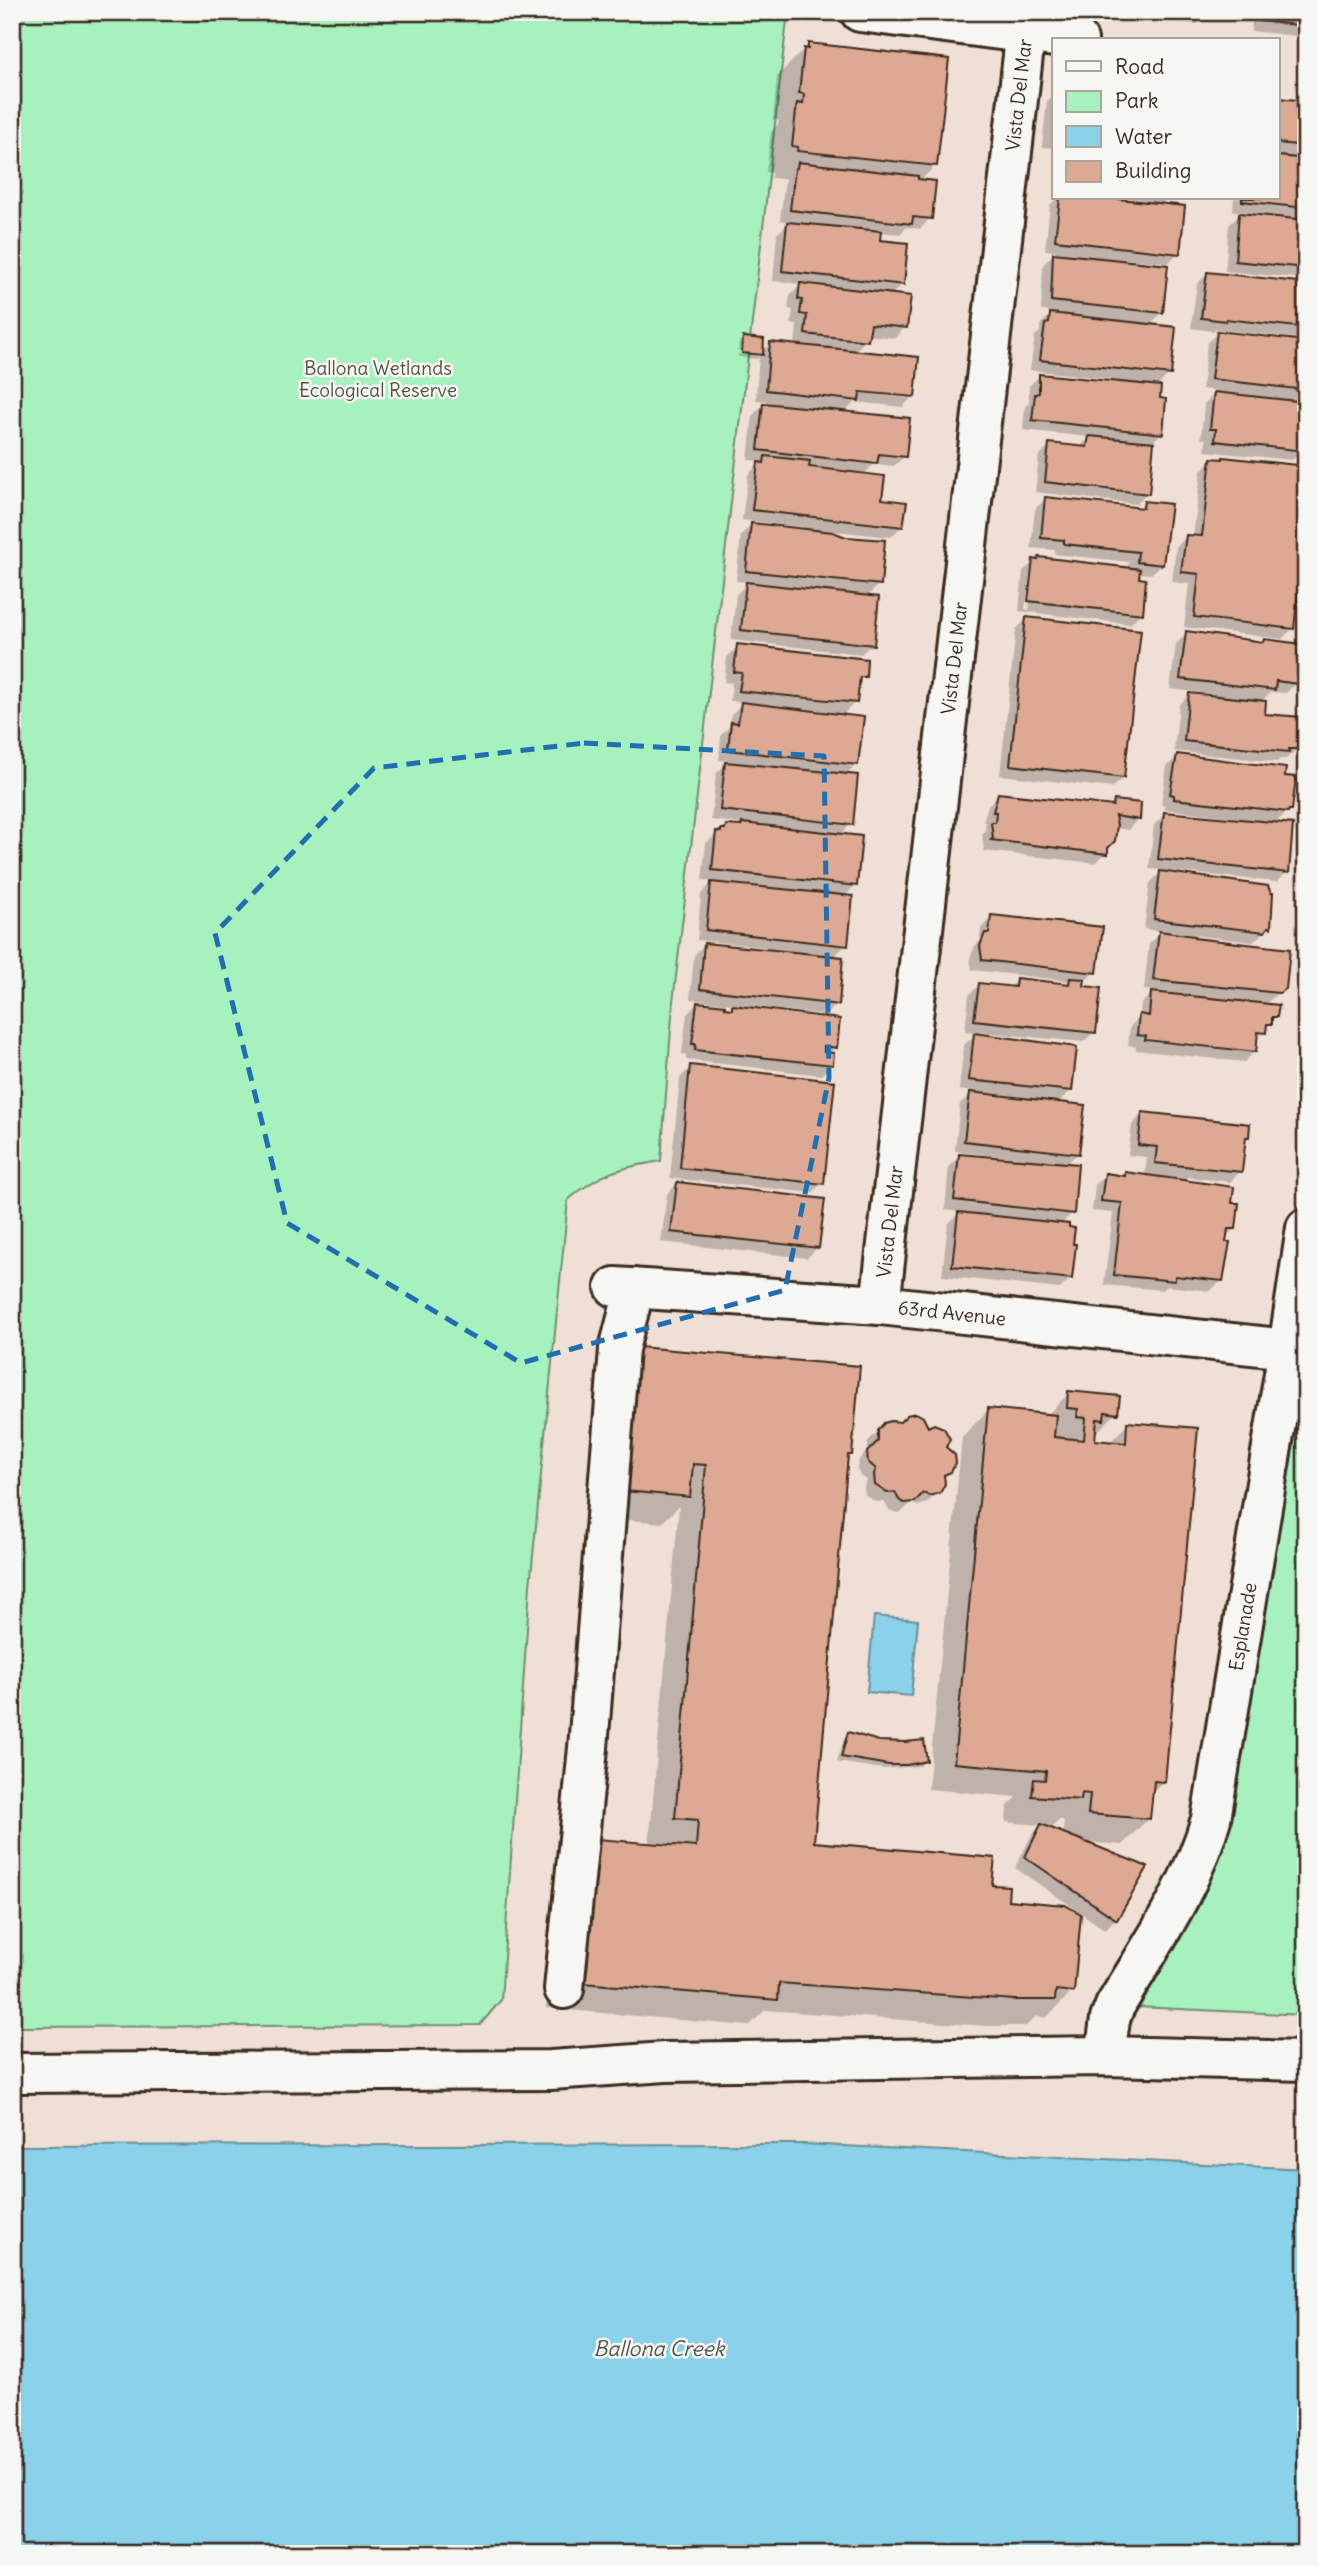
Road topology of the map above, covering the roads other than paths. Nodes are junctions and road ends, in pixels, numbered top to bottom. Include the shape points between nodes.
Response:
1 (860, 12) edge
2 (1027, 23) edge
3 (1072, 38) edge
4 (1306, 1228) edge
5 (880, 1305) junction
6 (1288, 1349) junction
7 (564, 1989) dead end
8 (1105, 2056) junction
9 (1306, 2061) edge
10 (12, 2073) edge

1 - 2 street
2 - 3 street
2 - 5 street, Vista Del Mar
4 - 6 street, Esplanade
5 - 6 street, 63rd Avenue
5 - 7 street, 63rd Avenue via 623,1288 588,1748
6 - 8 street, Esplanade via 1211,1819 1201,1854 1176,1906 1115,2006
8 - 9 street
8 - 10 street via 666,2062 551,2070

